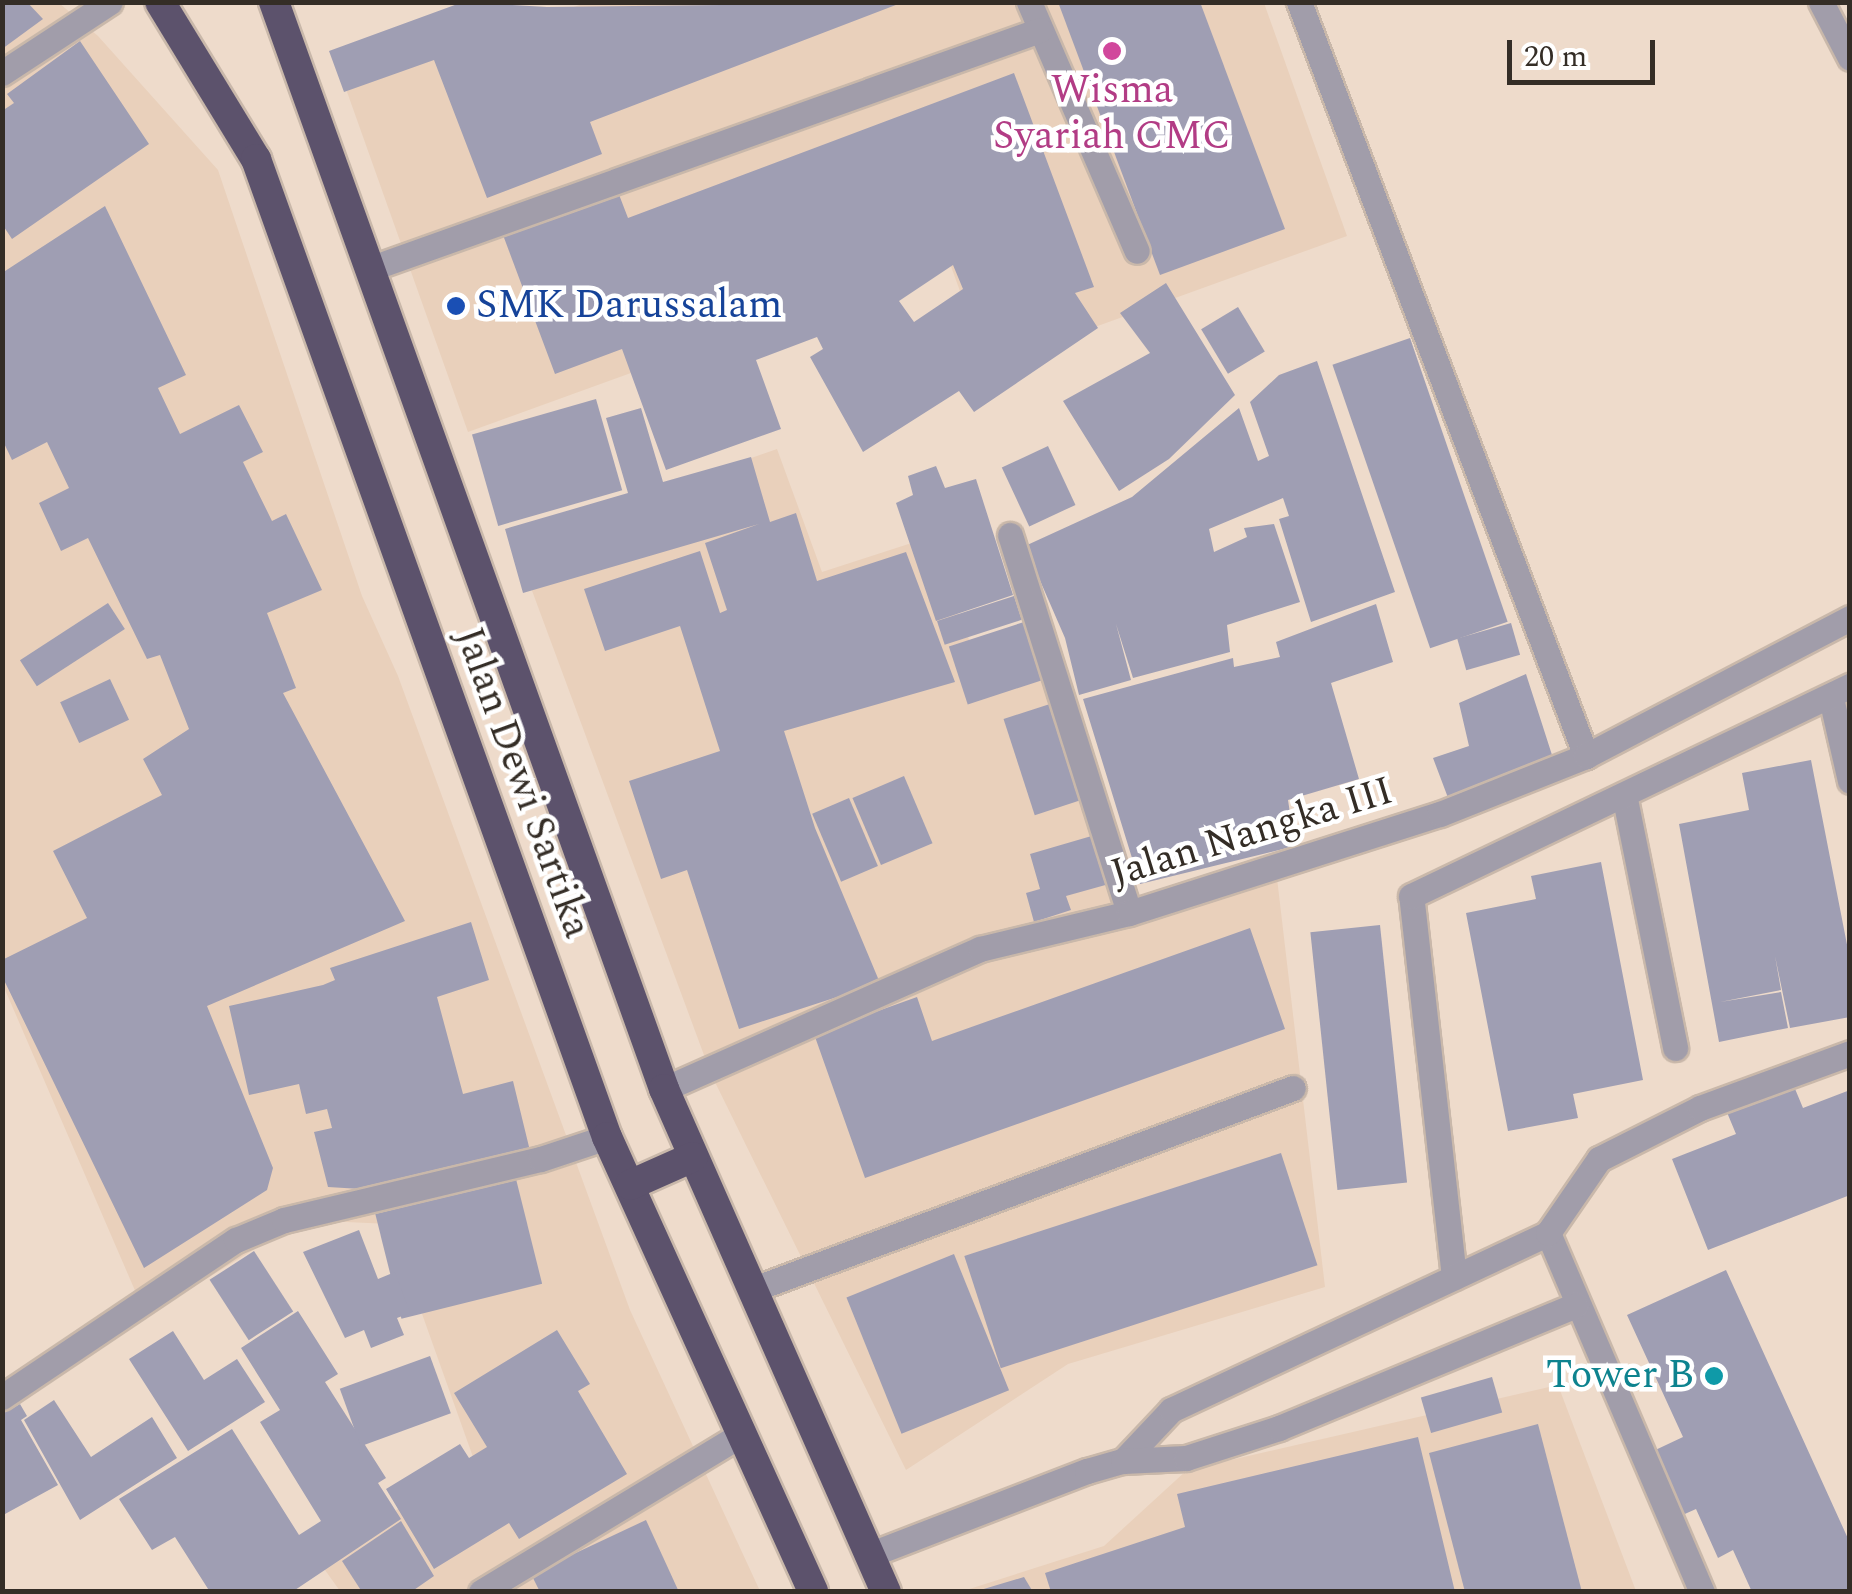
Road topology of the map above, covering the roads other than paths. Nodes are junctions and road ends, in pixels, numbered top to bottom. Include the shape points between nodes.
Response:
1 (110, 2) edge
2 (160, 2) edge
3 (274, 2) edge
4 (1029, 2) edge
5 (1299, 2) edge
6 (1821, 2) edge
7 (1040, 30) junction
8 (1850, 58) edge
9 (2, 74) edge
10 (1137, 252) dead end
11 (372, 268) junction
12 (1010, 535) dead end
13 (1850, 618) edge
14 (1840, 692) edge
15 (1586, 756) junction
16 (1850, 781) edge
17 (1625, 799) junction
18 (1129, 913) junction
19 (1675, 1048) dead end
20 (1850, 1053) edge
21 (664, 1088) junction
22 (1293, 1088) dead end
23 (607, 1137) junction
24 (693, 1156) junction
25 (630, 1185) junction
26 (1548, 1233) junction
27 (1454, 1277) junction
28 (754, 1289) junction
29 (1576, 1305) junction
30 (2, 1397) edge
31 (742, 1434) junction
32 (1123, 1460) junction
33 (869, 1555) junction
34 (481, 1592) edge
35 (812, 1592) edge
36 (886, 1592) edge
37 (1702, 1592) edge

1 - 9 street
2 - 23 highway, Jalan Dewi Sartika via 196,50 256,158
3 - 11 highway, Jalan Dewi Sartika
4 - 7 street
5 - 15 street
6 - 8 street
7 - 10 street
7 - 11 street
11 - 21 highway, Jalan Dewi Sartika
12 - 18 street
13 - 15 street, Jalan Nangka III
14 - 16 street
14 - 17 street
15 - 18 street, Jalan Nangka III via 1440,814
17 - 19 street
17 - 27 street via 1410,896
18 - 21 street, Jalan Nangka III via 980,948
20 - 26 street via 1700,1108 1599,1159
21 - 24 highway, Jalan Dewi Sartika
22 - 28 street
23 - 25 highway, Jalan Dewi Sartika
23 - 30 street via 542,1160 284,1220 236,1240
24 - 25 highway
24 - 28 highway, Jalan Dewi Sartika
25 - 31 highway, Jalan Dewi Sartika
26 - 27 street
26 - 29 street
27 - 32 street via 1171,1410
28 - 33 highway, Jalan Dewi Sartika
29 - 32 street via 1280,1428 1186,1458
29 - 37 street
31 - 34 street
31 - 35 highway, Jalan Dewi Sartika
32 - 33 street
33 - 36 highway, Jalan Dewi Sartika

